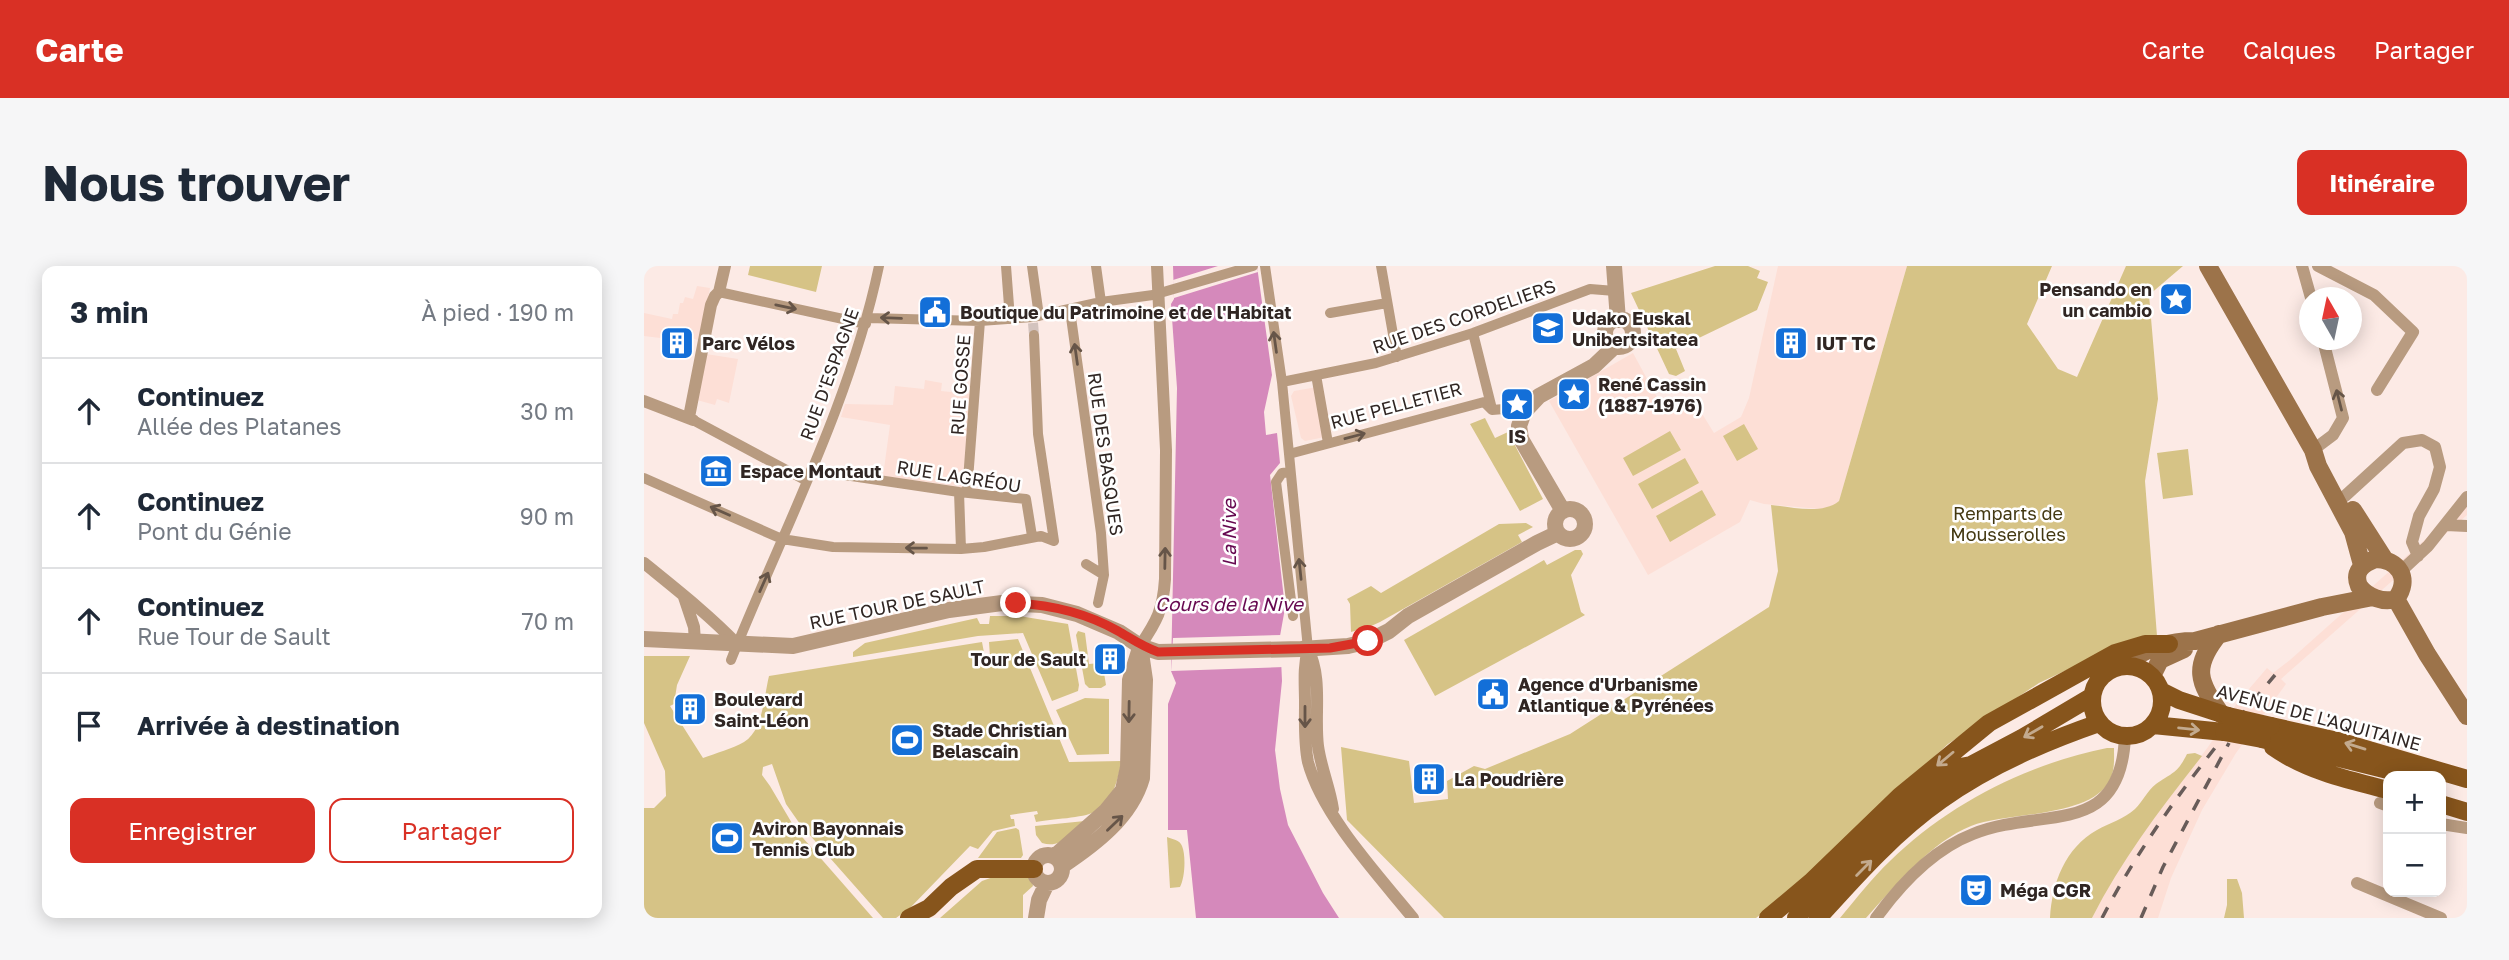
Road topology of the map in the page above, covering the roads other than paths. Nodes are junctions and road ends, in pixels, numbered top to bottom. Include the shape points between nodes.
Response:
1 (725, 266) edge
2 (879, 266) edge
3 (1006, 266) edge
4 (1032, 266) edge
5 (1096, 266) edge
6 (1157, 266) edge
7 (1253, 266) edge
8 (1265, 266) edge
9 (1381, 266) edge
10 (1614, 266) edge
11 (2208, 266) edge
12 (2302, 266) edge
13 (2318, 266) edge
14 (2308, 287) edge
15 (1615, 291) junction
16 (719, 292) junction
17 (1159, 293) junction
18 (1101, 302) junction
19 (1387, 303) junction
20 (1070, 310) junction
21 (1330, 313) dead end
22 (1035, 318) junction
23 (1010, 319) junction
24 (867, 321) junction
25 (980, 321) junction
26 (1473, 333) junction
27 (1034, 335) tunnel mouth
28 (2326, 350) edge
29 (1397, 357) junction
30 (1316, 375) junction
31 (1282, 382) junction
32 (2377, 390) dead end
33 (644, 401) edge
34 (1492, 410) junction
35 (1524, 412) junction
36 (691, 419) junction
37 (1328, 443) junction
38 (2313, 450) junction
39 (1289, 454) junction
40 (811, 470) junction
41 (1290, 472) junction
42 (644, 478) edge
43 (807, 481) junction
44 (963, 492) junction
45 (2345, 496) junction
46 (2467, 497) edge
47 (1563, 511) junction
48 (2446, 525) junction
49 (2467, 526) edge
50 (1558, 533) junction
51 (1032, 536) junction
52 (782, 539) junction
53 (961, 549) junction
54 (2418, 556) junction
55 (2385, 560) junction
56 (644, 563) edge
57 (1086, 564) dead end
58 (2401, 571) junction
59 (2359, 573) junction
60 (1104, 575) junction
61 (684, 597) junction
62 (2373, 597) junction
63 (2396, 599) junction
64 (1098, 603) dead end
65 (2322, 607) junction
66 (1293, 616) dead end
67 (717, 623) junction
68 (2219, 634) junction
69 (644, 639) edge
70 (2195, 641) junction
71 (701, 643) junction
72 (2169, 644) junction
73 (1140, 646) junction
74 (1308, 649) junction
75 (734, 652) junction
76 (2128, 665) junction
77 (2157, 683) junction
78 (2091, 697) junction
79 (2467, 716) edge
80 (1999, 718) junction
81 (2224, 721) junction
82 (2099, 723) junction
83 (2153, 725) junction
84 (2267, 732) junction
85 (2125, 737) junction
86 (1960, 767) junction
87 (2396, 771) edge
88 (2467, 779) edge
89 (2446, 784) edge
90 (2467, 790) edge
91 (2383, 798) edge
92 (2446, 806) edge
93 (2467, 812) edge
94 (2446, 825) edge
95 (2467, 828) edge
96 (1058, 861) junction
97 (1034, 869) junction
98 (1047, 883) junction
99 (2357, 883) dead end
100 (1812, 899) junction
101 (928, 913) edge
102 (909, 918) edge
103 (1036, 918) edge
104 (1413, 918) edge
105 (1768, 918) edge
106 (1780, 918) edge
107 (1796, 918) edge
108 (1818, 918) edge
109 (1876, 918) edge
110 (2441, 918) edge

1 - 16 street
2 - 24 street, RUE D'ESPAGNE
3 - 23 street
4 - 22 street
5 - 18 street
6 - 17 street
7 - 17 street
31 -> 8 street
9 - 19 street
10 - 15 street
11 - 38 main road
12 - 14 street
13 - 32 street via 2374,295 2413,332
15 - 26 street, RUE DES CORDELIERS via 1590,289
15 - 35 street via 1618,320 1627,322 1633,334 1629,343 1614,346 1594,366 1539,396
16 -> 24 street
16 - 36 street via 711,305
17 - 18 street
73 -> 17 street via 1159,618 1164,589 1166,450
18 - 20 street
19 - 21 street
19 - 29 street
20 - 22 street
60 -> 20 street, RUE DES BASQUES
22 - 23 street
23 - 25 street
25 -> 24 street
24 - 40 street, RUE D'ESPAGNE
25 - 44 street, RUE GOSSE
26 - 29 street, RUE DES CORDELIERS
26 - 34 street
27 - 51 street via 1038,434 1054,541
38 -> 28 street via 2333,435 2343,418
29 - 30 street, RUE DES CORDELIERS
30 - 31 street, RUE DES CORDELIERS
30 - 37 street
31 - 39 street
33 - 36 street
34 - 35 street, RUE PELLETIER
37 -> 34 street, RUE PELLETIER via 1484,402
35 - 47 street via 1521,439
36 - 43 street
37 - 39 street, RUE PELLETIER
38 - 45 main road via 2325,461
38 - 59 main road via 2353,532
39 - 41 street
40 - 43 street, RUE D'ESPAGNE
40 - 44 street, RUE LAGRÉOU
41 - 66 street via 1282,472 1276,482
74 -> 41 street
52 -> 42 street
43 - 52 street, RUE D'ESPAGNE
44 - 51 street, RUE LAGRÉOU via 1026,499
44 - 53 street, RUE GOSSE
45 - 54 street via 2403,443 2422,440 2435,447 2440,467 2412,542
45 - 55 main road
46 - 48 street
47 - 50 street via 1555,521
47 - 50 street via 1580,512 1585,528 1573,539
48 - 49 street
48 - 54 street
50 - 74 street, RUE TOUR DE SAULT via 1368,641
51 - 53 street
53 -> 52 street via 833,547
75 -> 52 street, RUE D'ESPAGNE
54 - 58 street
55 - 58 main road
55 - 59 main road via 2375,559
56 - 61 street
57 - 60 street
58 - 63 main road via 2403,586
59 - 62 main road via 2362,591
59 - 65 main road
60 - 64 street, RUE DES BASQUES
61 - 67 street
61 - 71 street
62 - 63 main road
62 - 65 main road
63 - 79 main road
65 - 68 main road
67 - 71 street via 714,638
67 - 75 street
68 - 70 main road
68 - 81 main road via 2206,650 2199,672 2204,690
69 - 71 street, RUE TOUR DE SAULT
70 - 72 main road
70 - 77 main road via 2160,660
71 - 75 street, RUE TOUR DE SAULT
72 - 76 main road via 2140,654
72 - 80 main road via 2146,644 2115,653
73 - 74 street, RUE TOUR DE SAULT via 1172,653
73 - 75 street, RUE TOUR DE SAULT via 1070,612 1002,603 968,606 793,646
73 - 96 street via 1145,680 1138,793 1121,818 1077,856
74 - 104 street via 1304,678 1308,761 1343,831
76 - 77 main road via 2145,670
76 - 78 main road via 2103,674
77 - 81 main road, AVENUE DE L'AQUITAINE via 2179,700
77 - 83 main road via 2162,703
78 - 82 main road
78 -> 86 main road via 2022,738
80 - 86 main road
80 -> 105 main road via 1900,796
83 -> 81 main road, AVENUE DE L'AQUITAINE
81 - 84 main road, AVENUE DE L'AQUITAINE, bridge
82 - 85 main road
108 -> 82 main road via 1902,831 1941,800 2052,740
83 - 85 main road
84 - 87 main road, AVENUE DE L'AQUITAINE
88 -> 84 main road, AVENUE DE L'AQUITAINE via 2338,741
84 - 91 main road via 2288,757
85 - 109 street via 2120,776 2099,803 1964,838 1919,870
86 - 100 main road via 1887,824
89 - 90 main road
92 - 93 main road
94 - 95 street
96 - 97 street via 1041,857
96 - 98 street via 1059,878
97 - 98 street via 1036,877
97 - 101 main road via 977,869 951,887
98 - 103 street
99 - 110 street
100 - 106 main road via 1800,902
100 - 107 main road
101 - 102 main road

